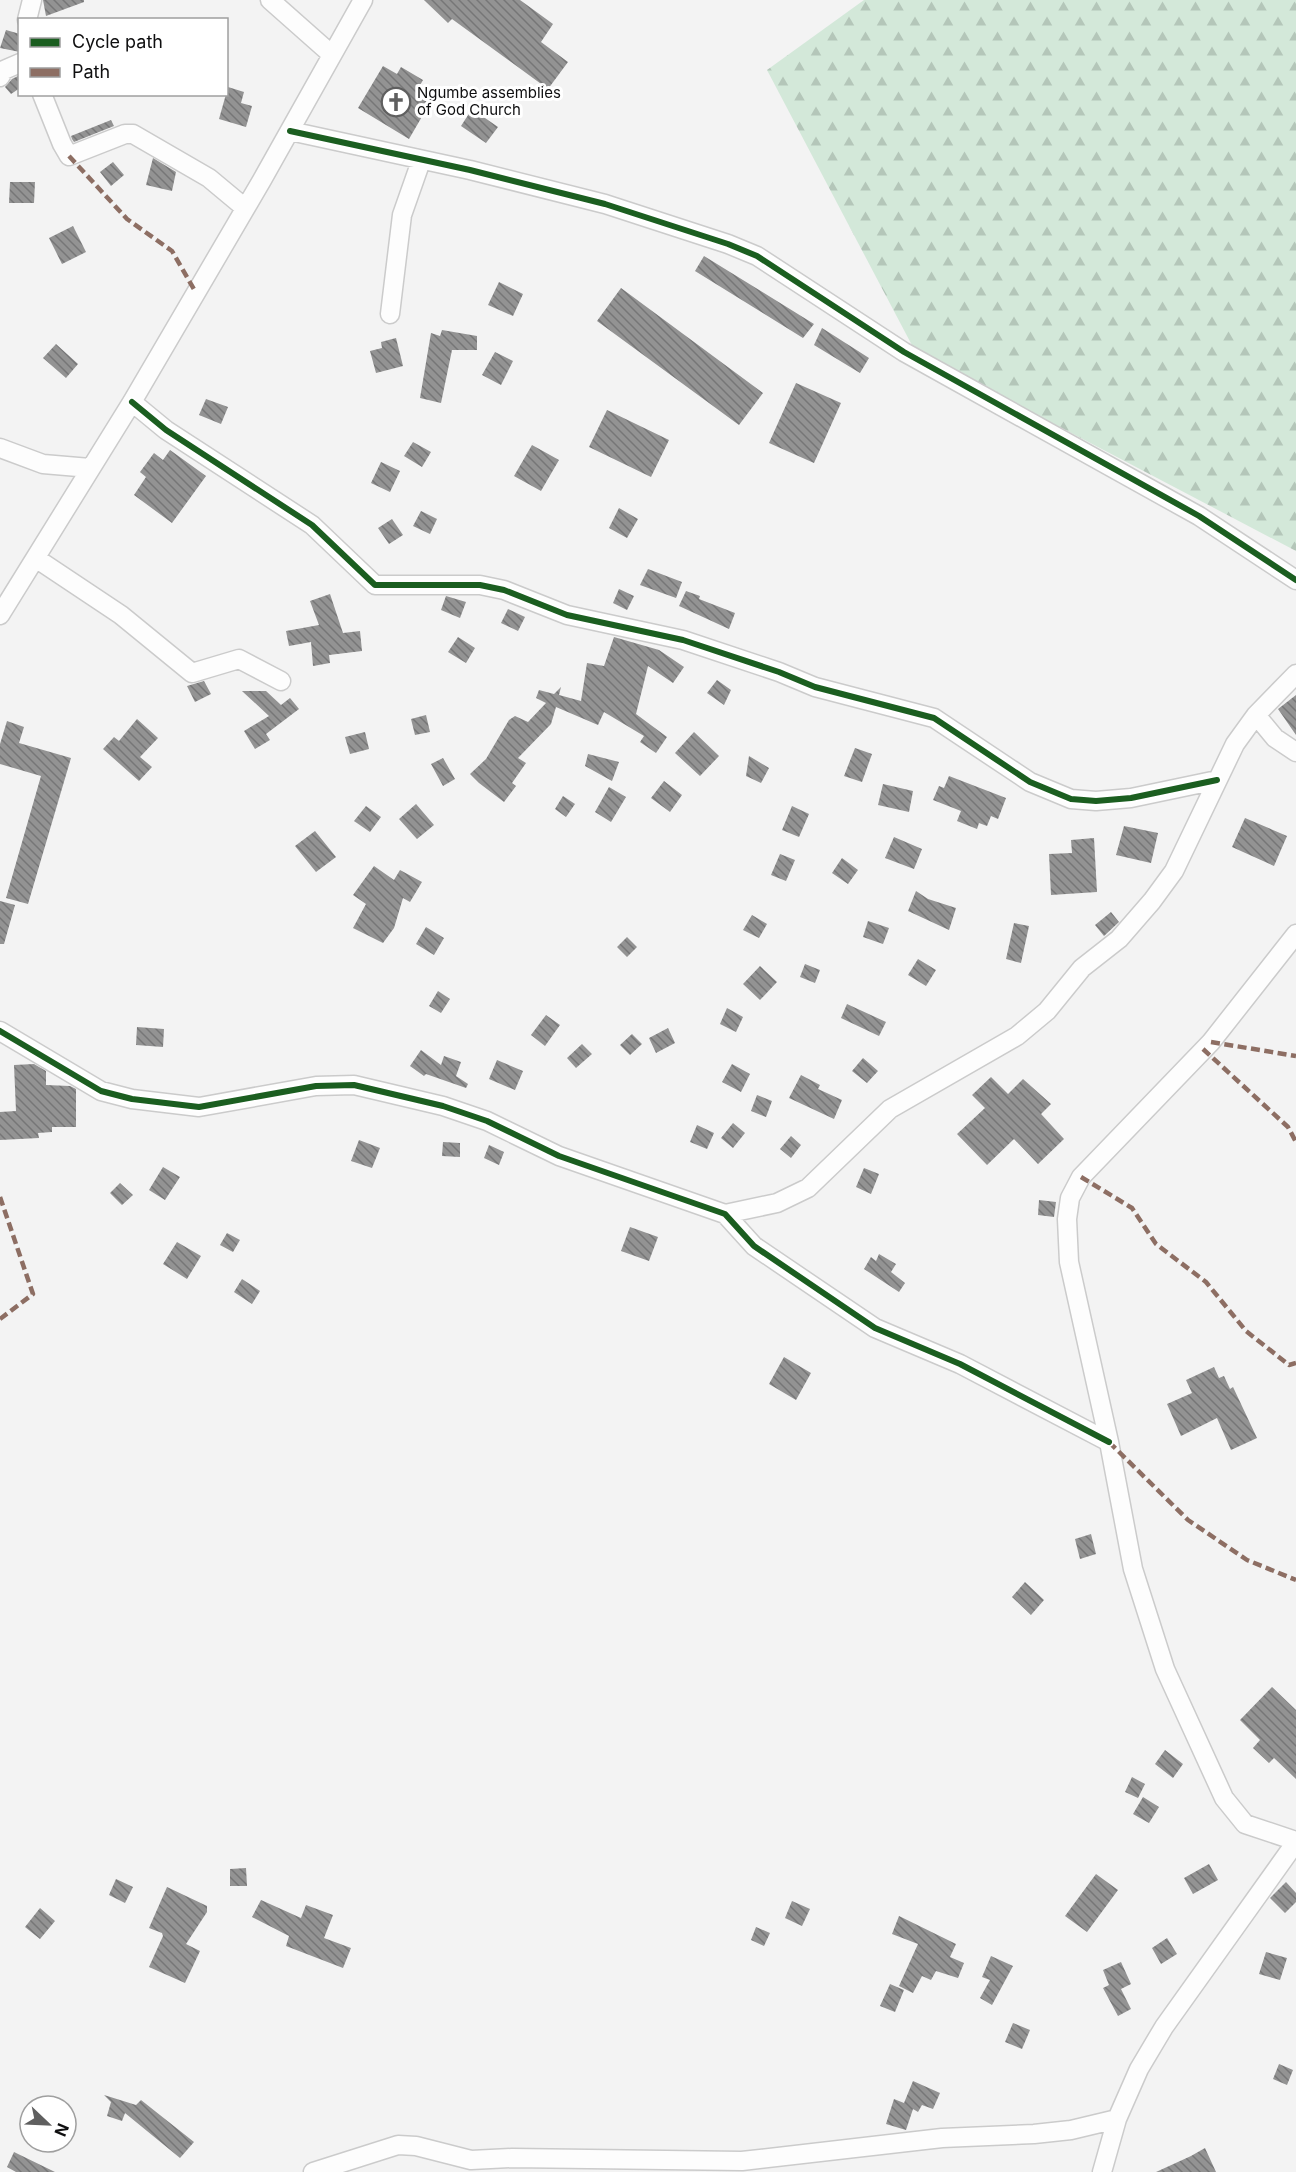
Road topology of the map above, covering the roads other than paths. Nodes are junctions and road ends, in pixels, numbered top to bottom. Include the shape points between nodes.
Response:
1 (32, 0) edge
2 (270, 0) edge
3 (363, 0) edge
4 (28, 18) edge
5 (331, 54) junction
6 (18, 64) edge
7 (0, 77) edge
8 (43, 96) edge
9 (290, 131) junction
10 (421, 161) junction
11 (245, 208) junction
12 (390, 314) dead end
13 (132, 402) junction
14 (0, 448) edge
15 (90, 468) junction
16 (37, 559) junction
17 (1296, 580) edge
18 (0, 615) edge
19 (1296, 674) edge
20 (281, 681) dead end
21 (1256, 715) junction
22 (1296, 752) edge
23 (1217, 780) junction
24 (1296, 934) edge
25 (0, 1030) edge
26 (725, 1214) junction
27 (1109, 1442) junction
28 (1296, 1841) edge
29 (1117, 2119) junction
30 (313, 2172) edge
31 (1102, 2172) edge

1 - 4 street
2 - 5 street
3 - 5 street
5 - 9 street
6 - 7 street via 4,70
8 - 11 street via 69,156 133,134 209,178
9 - 10 street
9 - 11 street
10 - 12 street via 402,215
10 - 17 street via 605,204 757,256 904,352 1199,516
11 - 13 street
13 - 15 street
13 - 23 street via 166,430 312,525 375,585 480,585 504,590 567,615 683,640 816,687 934,718 1030,782 1071,799 1131,798
14 - 15 street via 43,464
15 - 16 street
16 - 18 street
16 - 20 street via 121,615 192,673 239,659
19 - 21 street
21 - 22 street via 1275,738
21 - 23 street via 1235,744
23 - 26 street via 1174,871 1152,901 1119,939 1082,968 1047,1011 1017,1036 890,1109 808,1188 777,1203
24 - 27 street via 1211,1042 1081,1177 1070,1198 1069,1262
25 - 26 street via 101,1091 132,1099 199,1107 316,1086 354,1085 443,1106 487,1121 559,1156
26 - 27 street via 754,1246 875,1328 960,1364
27 - 28 street via 1133,1569 1182,1710 1224,1798 1245,1824
28 - 29 street via 1164,2027 1139,2069
29 - 30 street via 1071,2130 942,2138 742,2161 471,2160 398,2145
29 - 31 street

